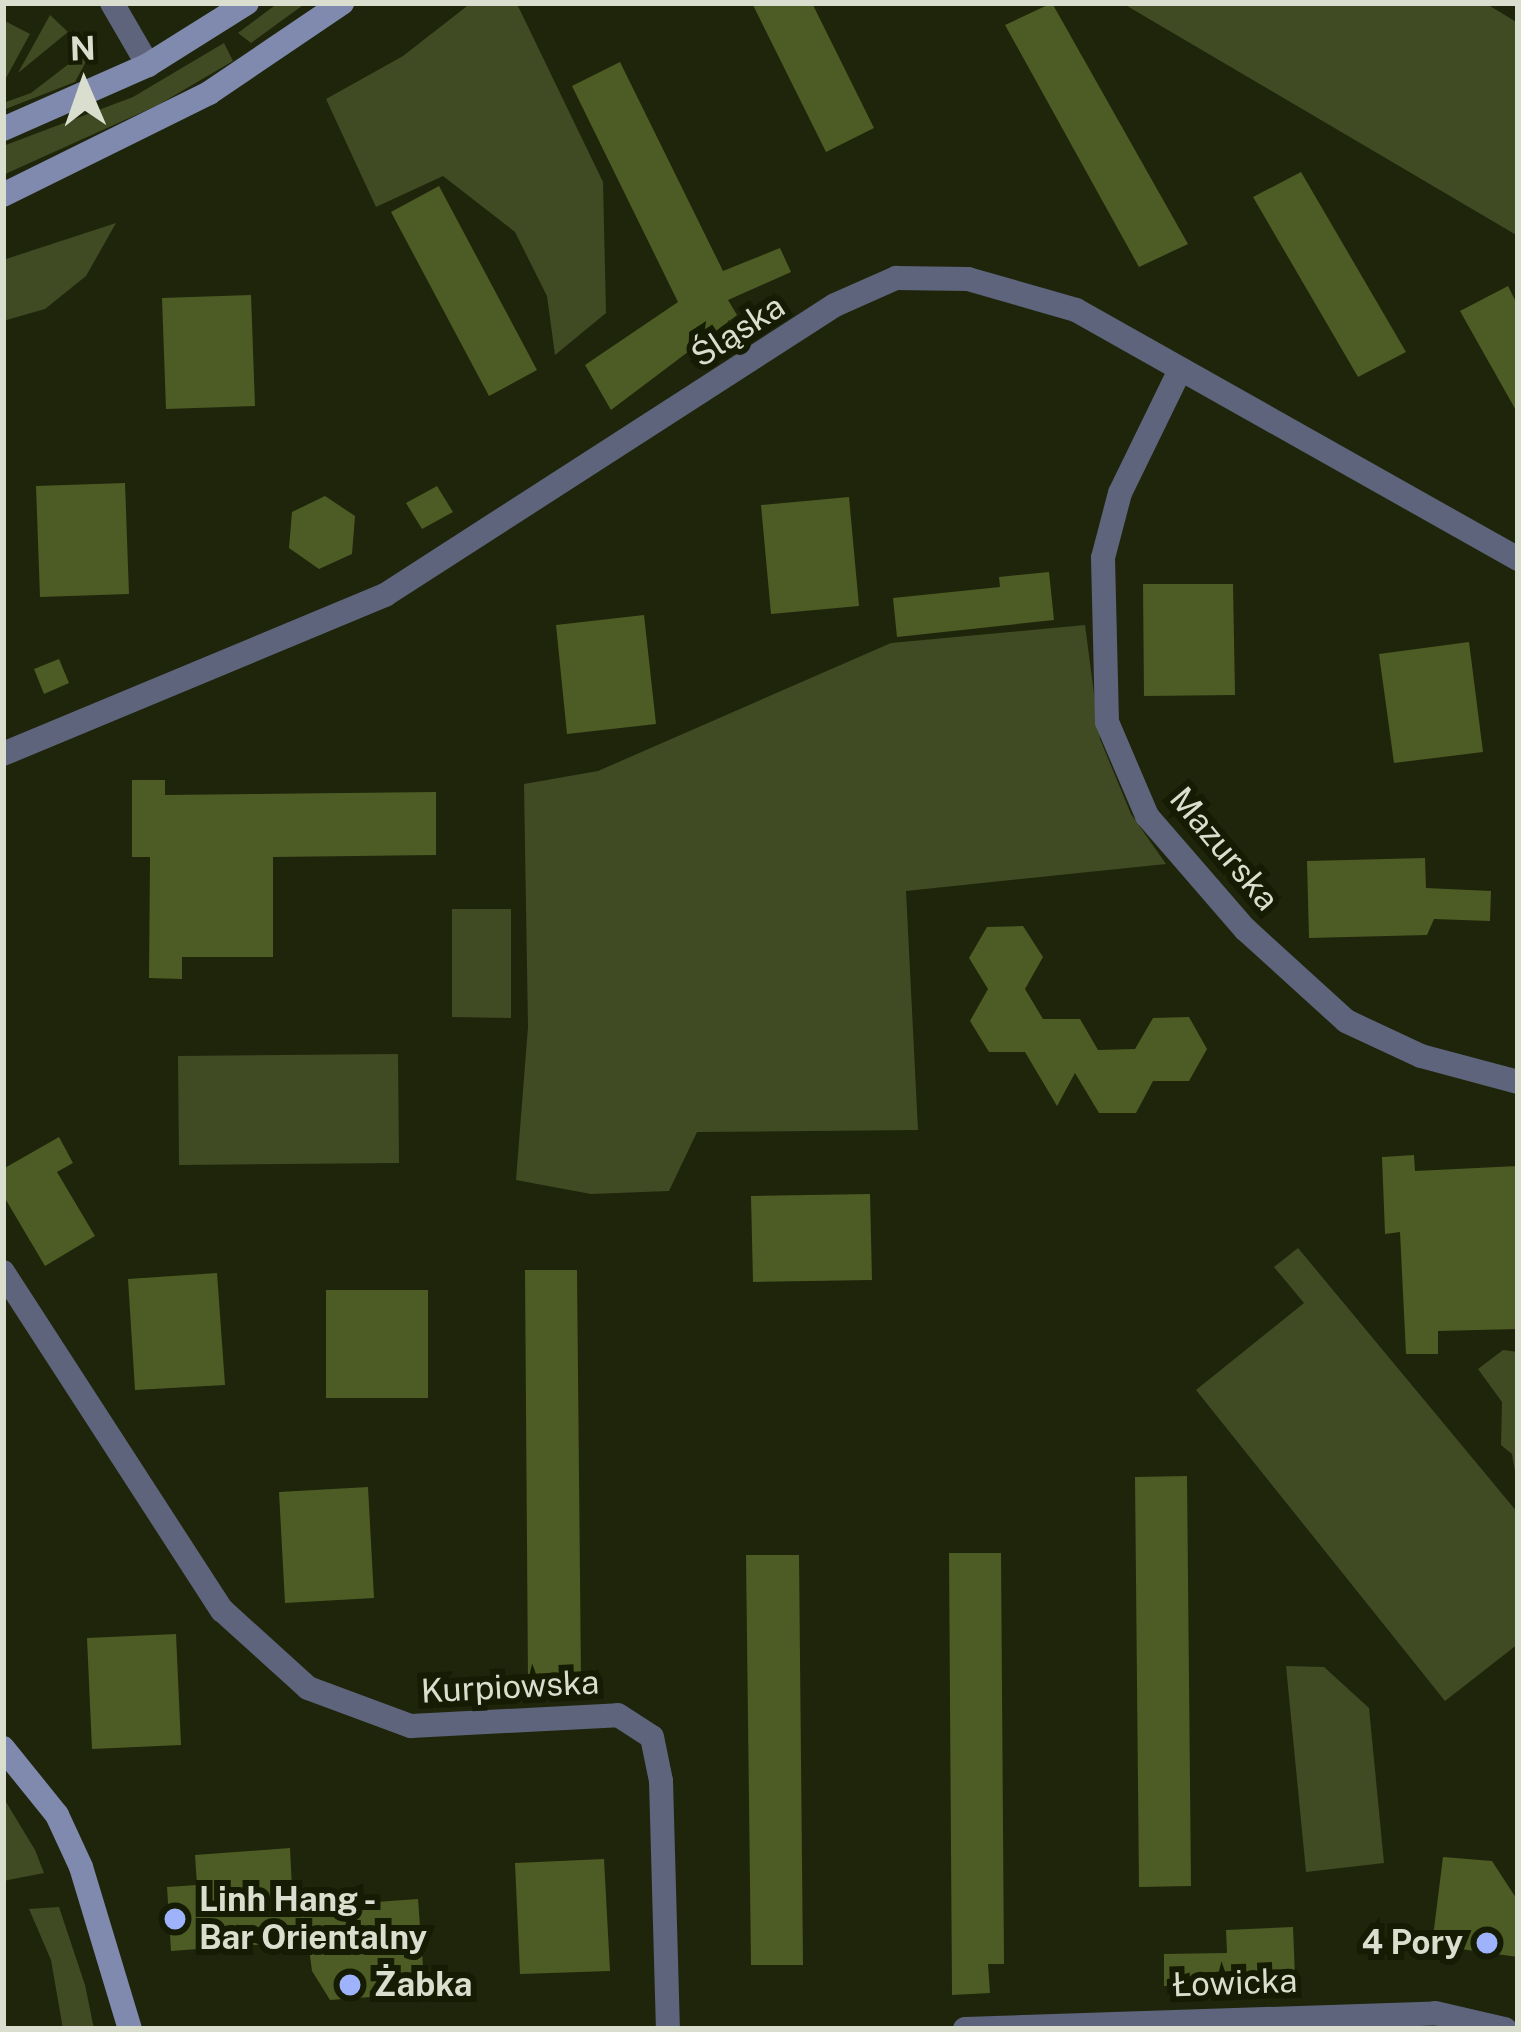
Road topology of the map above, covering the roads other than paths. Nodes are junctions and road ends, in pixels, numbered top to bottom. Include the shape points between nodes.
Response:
1 (112, 3) edge
2 (247, 3) edge
3 (342, 3) edge
4 (148, 64) junction
5 (3, 129) edge
6 (3, 195) edge
7 (1178, 374) junction
8 (1518, 560) edge
9 (3, 754) edge
10 (1518, 1082) edge
11 (3, 1272) edge
12 (3, 1748) edge
13 (1209, 2022) edge
14 (130, 2029) edge
15 (668, 2029) edge
16 (964, 2029) edge
17 (1505, 2029) edge

1 - 4 street
2 - 4 main road
3 - 6 main road via 176,112
4 - 5 main road
7 - 8 street, Śląska
7 - 9 street, Śląska via 1076,310 1029,292 968,279 896,278 835,305 385,596
7 - 10 street, Mazurska via 1120,493 1102,558 1107,722 1147,816 1245,929 1346,1021 1420,1056
11 - 15 street, Kurpiowska via 223,1610 308,1688 411,1726 618,1714 652,1737 661,1780
12 - 14 main road via 57,1815 81,1868
13 - 16 street, Łowicka
13 - 17 street, Łowicka via 1436,2013

